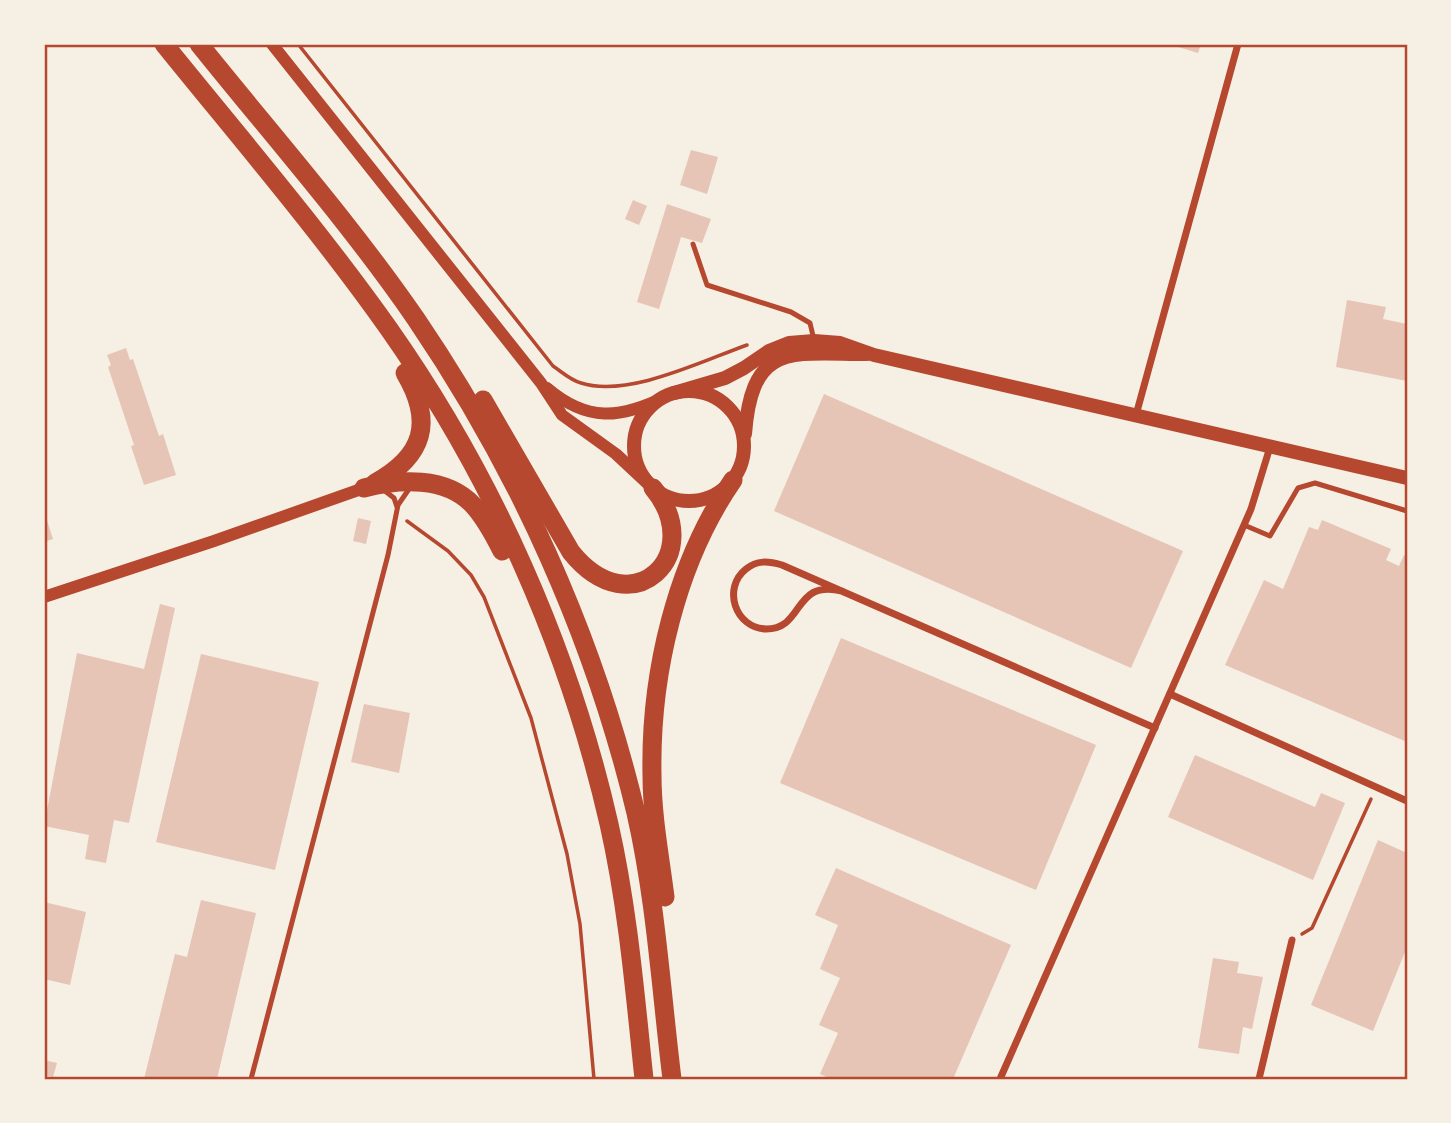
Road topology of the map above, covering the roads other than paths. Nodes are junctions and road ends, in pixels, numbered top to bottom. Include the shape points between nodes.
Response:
1 (164, 44) edge
2 (199, 44) edge
3 (272, 44) edge
4 (1238, 44) edge
5 (314, 230) junction
6 (693, 244) dead end
7 (416, 319) junction
8 (814, 347) junction
9 (541, 383) junction
10 (669, 395) junction
11 (1136, 415) junction
12 (744, 446) junction
13 (1271, 447) junction
14 (1407, 478) edge
15 (733, 480) junction
16 (431, 484) junction
17 (649, 485) junction
18 (364, 488) junction
19 (397, 510) junction
20 (1407, 511) edge
21 (1244, 525) junction
22 (842, 591) junction
23 (44, 597) edge
24 (1170, 694) junction
25 (583, 727) junction
26 (1155, 728) junction
27 (1407, 801) edge
28 (1292, 940) road end
29 (666, 1014) junction
30 (251, 1079) edge
31 (644, 1079) edge
32 (672, 1079) edge
33 (1000, 1079) edge
34 (1259, 1079) edge

1 - 5 highway
2 - 7 highway
3 - 9 street
4 - 11 street
5 - 18 highway via 400,365 420,407 421,433 415,450 392,472
5 - 25 highway via 405,353 477,473 537,600
6 - 8 lane via 707,285 791,312 810,323
7 - 17 highway via 478,392 570,552 590,573 622,585 644,580 660,568 673,532 665,505
7 - 29 highway via 503,462 573,614 636,813 652,893
8 - 10 main road via 797,342 775,348 731,375
8 - 11 main road via 874,355
8 - 12 main road via 769,366 757,378 748,399
9 - 10 street via 575,407 596,414 630,411
9 - 17 street via 562,415
10 - 12 main road via 701,393 718,400 737,419
10 - 17 main road via 650,407 636,430 635,457
11 - 13 main road
12 - 15 main road
13 - 14 main road
13 - 21 street
15 - 17 main road via 712,496 695,501 668,498
15 - 29 highway via 687,571 666,643 656,702 652,778 668,926
16 - 18 highway via 395,482
16 - 19 lane via 410,488
16 - 25 highway via 464,497 491,531
18 - 19 lane via 387,492
18 - 23 street
19 - 30 lane
20 - 21 lane via 1315,483 1298,488 1270,536
21 - 24 street
22 - 22 street via 782,565 760,562 742,572 733,592 744,621 765,629 786,623 811,593
22 - 26 street
24 - 26 street
24 - 27 street
25 - 31 highway via 620,878
26 - 33 street
28 - 34 street
29 - 32 highway

